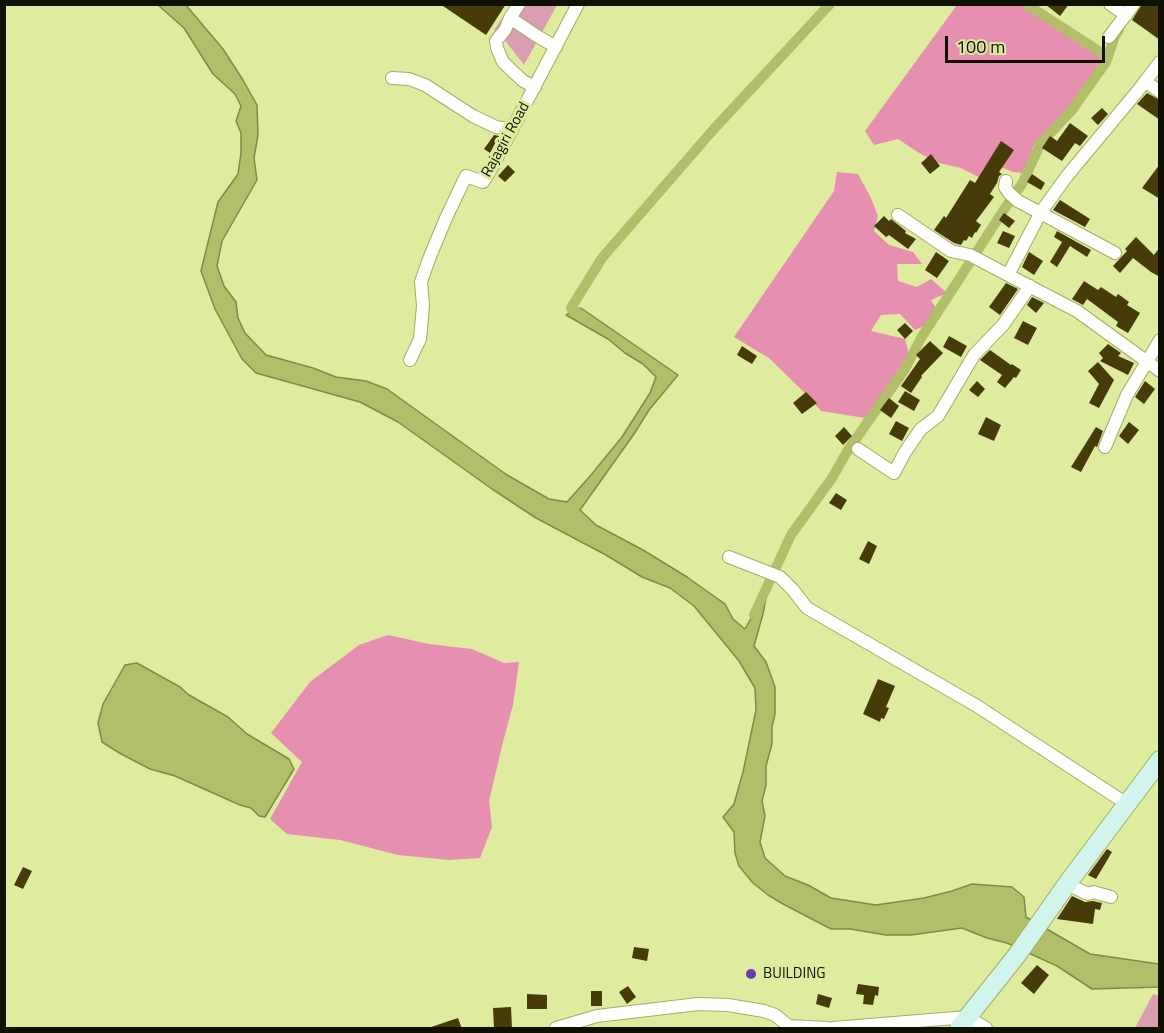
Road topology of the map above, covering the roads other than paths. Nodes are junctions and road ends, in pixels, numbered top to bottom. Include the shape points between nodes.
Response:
1 (519, 4) edge
2 (578, 4) edge
3 (1110, 4) edge
4 (1130, 10) edge
5 (510, 18) junction
6 (1109, 37) dead end
7 (556, 47) junction
8 (1160, 62) edge
9 (392, 78) dead end
10 (1145, 81) junction
11 (535, 87) junction
12 (1160, 92) edge
13 (512, 130) junction
14 (1011, 192) dead end
15 (1041, 213) junction
16 (898, 215) dead end
17 (1115, 253) dead end
18 (1008, 275) junction
19 (1030, 286) junction
20 (1160, 340) edge
21 (410, 360) dead end
22 (1147, 361) junction
23 (1160, 371) edge
24 (1105, 447) dead end
25 (858, 449) dead end
26 (729, 557) dead end
27 (1160, 760) edge
28 (1127, 804) junction
29 (1067, 884) junction
30 (1111, 897) dead end
31 (963, 1023) edge
32 (556, 1029) edge
33 (827, 1029) edge
34 (833, 1029) edge
35 (986, 1029) edge

1 - 5 street
2 - 7 street, Rajagiri Road
3 - 4 street
4 - 6 street
5 - 7 street
5 - 11 street via 496,41 497,48 503,62
7 - 11 street, Rajagiri Road
8 - 10 street
9 - 13 street via 424,85 473,116
10 - 12 street
10 - 15 street
11 - 13 street, Rajagiri Road
13 - 21 street, Rajagiri Road via 483,182 466,176 446,218 421,282 420,339
14 - 15 street
15 - 17 street
15 - 18 street
16 - 18 street via 951,251 974,256
18 - 19 street
19 - 22 street via 1077,311
19 - 25 street via 1003,325 974,355 938,416 921,429 894,473
20 - 22 street
22 - 23 street
22 - 24 street via 1127,395
26 - 28 street via 780,577 807,608 977,706
27 - 28 main road
28 - 29 main road
29 - 30 street via 1088,894
29 - 31 main road
31 - 34 street
31 - 35 street
32 - 33 street via 597,1016 698,1004 764,1011 789,1026

